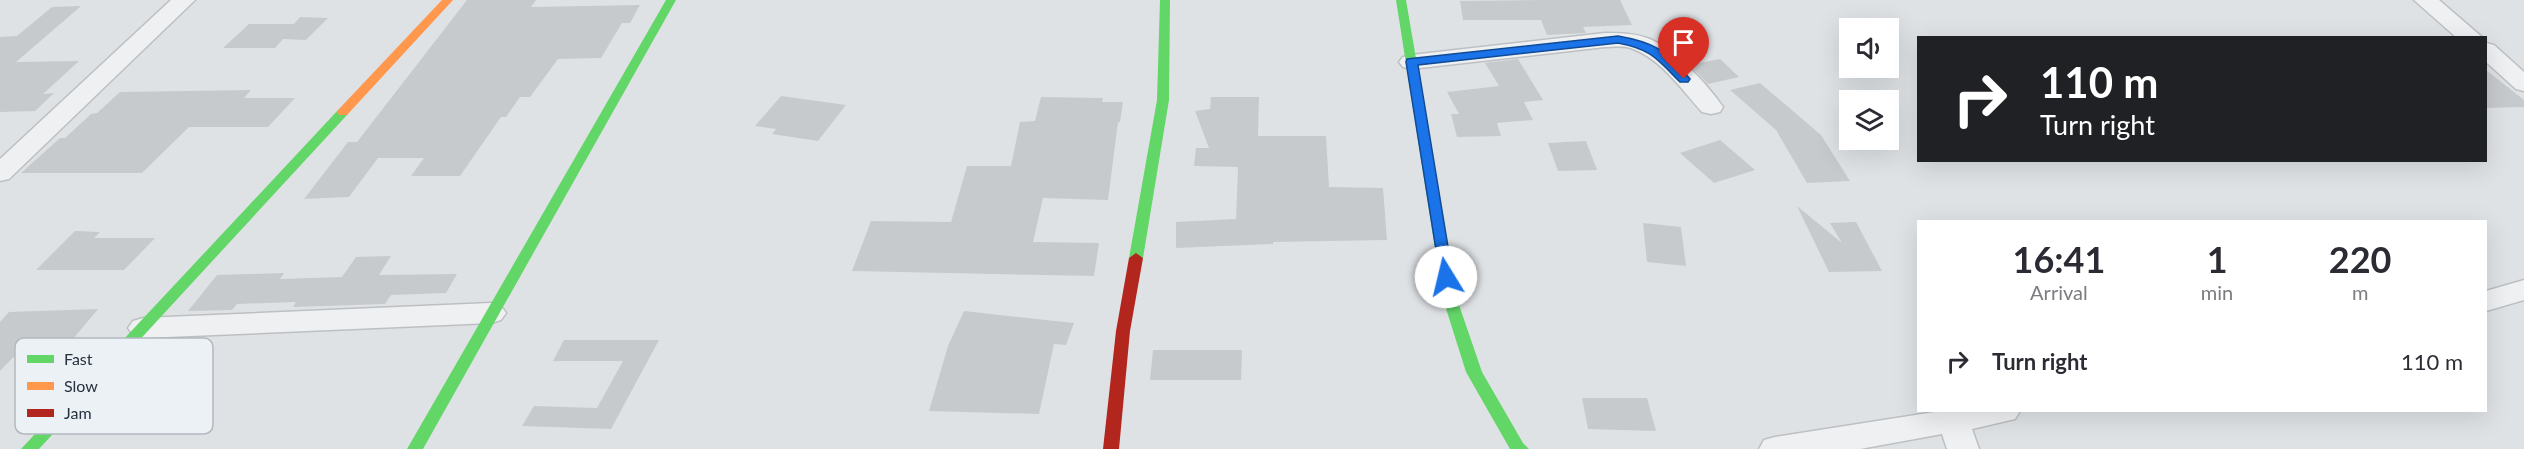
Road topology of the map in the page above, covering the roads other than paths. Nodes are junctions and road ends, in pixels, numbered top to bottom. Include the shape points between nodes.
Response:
1 (184, 0) edge
2 (448, 0) edge
3 (671, 0) edge
4 (1165, 0) edge
5 (1401, 0) edge
6 (2425, 0) edge
7 (2470, 36) edge
8 (2487, 51) edge
9 (1412, 62) junction
10 (2524, 84) edge
11 (1711, 106) dead end
12 (0, 173) edge
13 (2524, 290) edge
14 (2487, 301) edge
15 (491, 313) junction
16 (143, 328) junction
17 (134, 338) edge
18 (2002, 412) edge
19 (43, 434) edge
20 (1958, 435) edge
21 (29, 449) edge
22 (415, 449) edge
23 (1111, 449) edge
24 (1521, 449) edge
25 (1774, 449) edge

1 - 12 street
2 - 16 street
3 - 15 street
4 - 23 street via 1163,100 1123,331
5 - 9 street
6 - 7 street
8 - 10 street
9 - 11 street via 1595,41 1630,41 1656,52
9 - 24 street via 1450,299 1474,372
13 - 14 street
15 - 16 street
15 - 22 street
16 - 17 street
18 - 20 street
19 - 21 street
20 - 25 street

